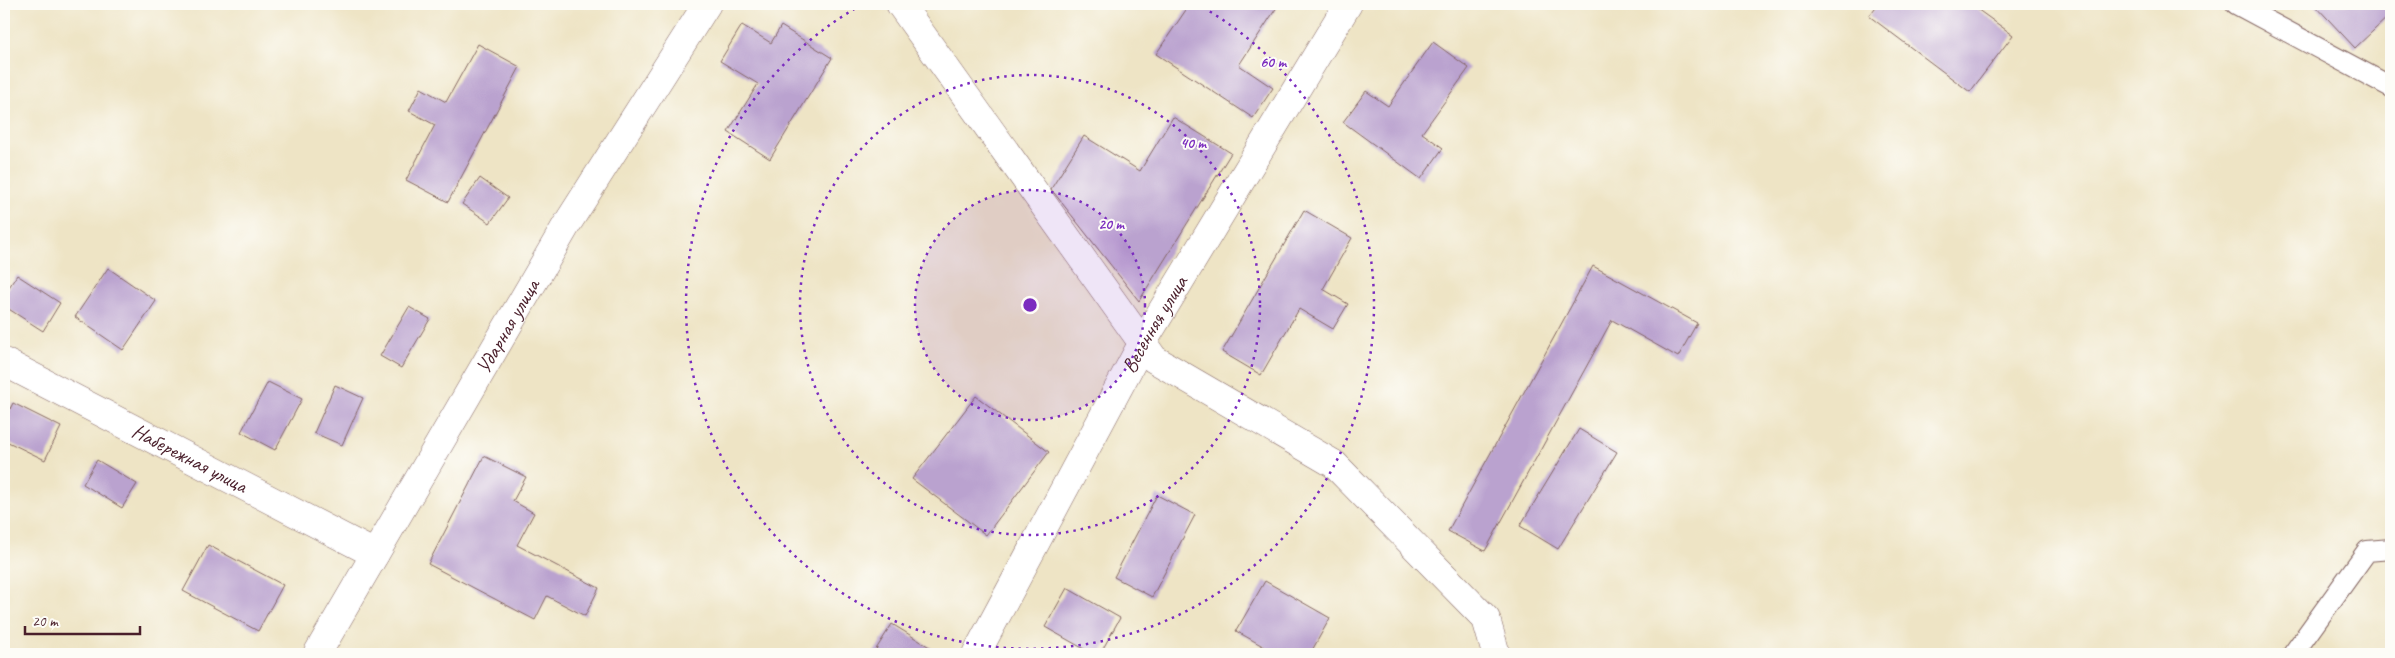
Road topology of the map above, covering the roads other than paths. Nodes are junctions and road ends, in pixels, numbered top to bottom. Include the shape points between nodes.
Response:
1 (708, 4) edge
2 (900, 4) edge
3 (1348, 4) edge
4 (2236, 4) edge
5 (2391, 87) edge
6 (1143, 342) junction
7 (4, 362) edge
8 (2391, 549) edge
9 (375, 554) junction
10 (317, 654) edge
11 (976, 654) edge
12 (1496, 654) edge
13 (2293, 654) edge

1 - 9 street, Ударная улица via 567,224
2 - 6 street
3 - 6 street, Весенняя улица
4 - 5 lane
6 - 11 street, Весенняя улица
6 - 12 street via 1154,359 1334,464 1486,619
7 - 9 street, Набережная улица
8 - 13 lane via 2367,551
9 - 10 street, Ударная улица

